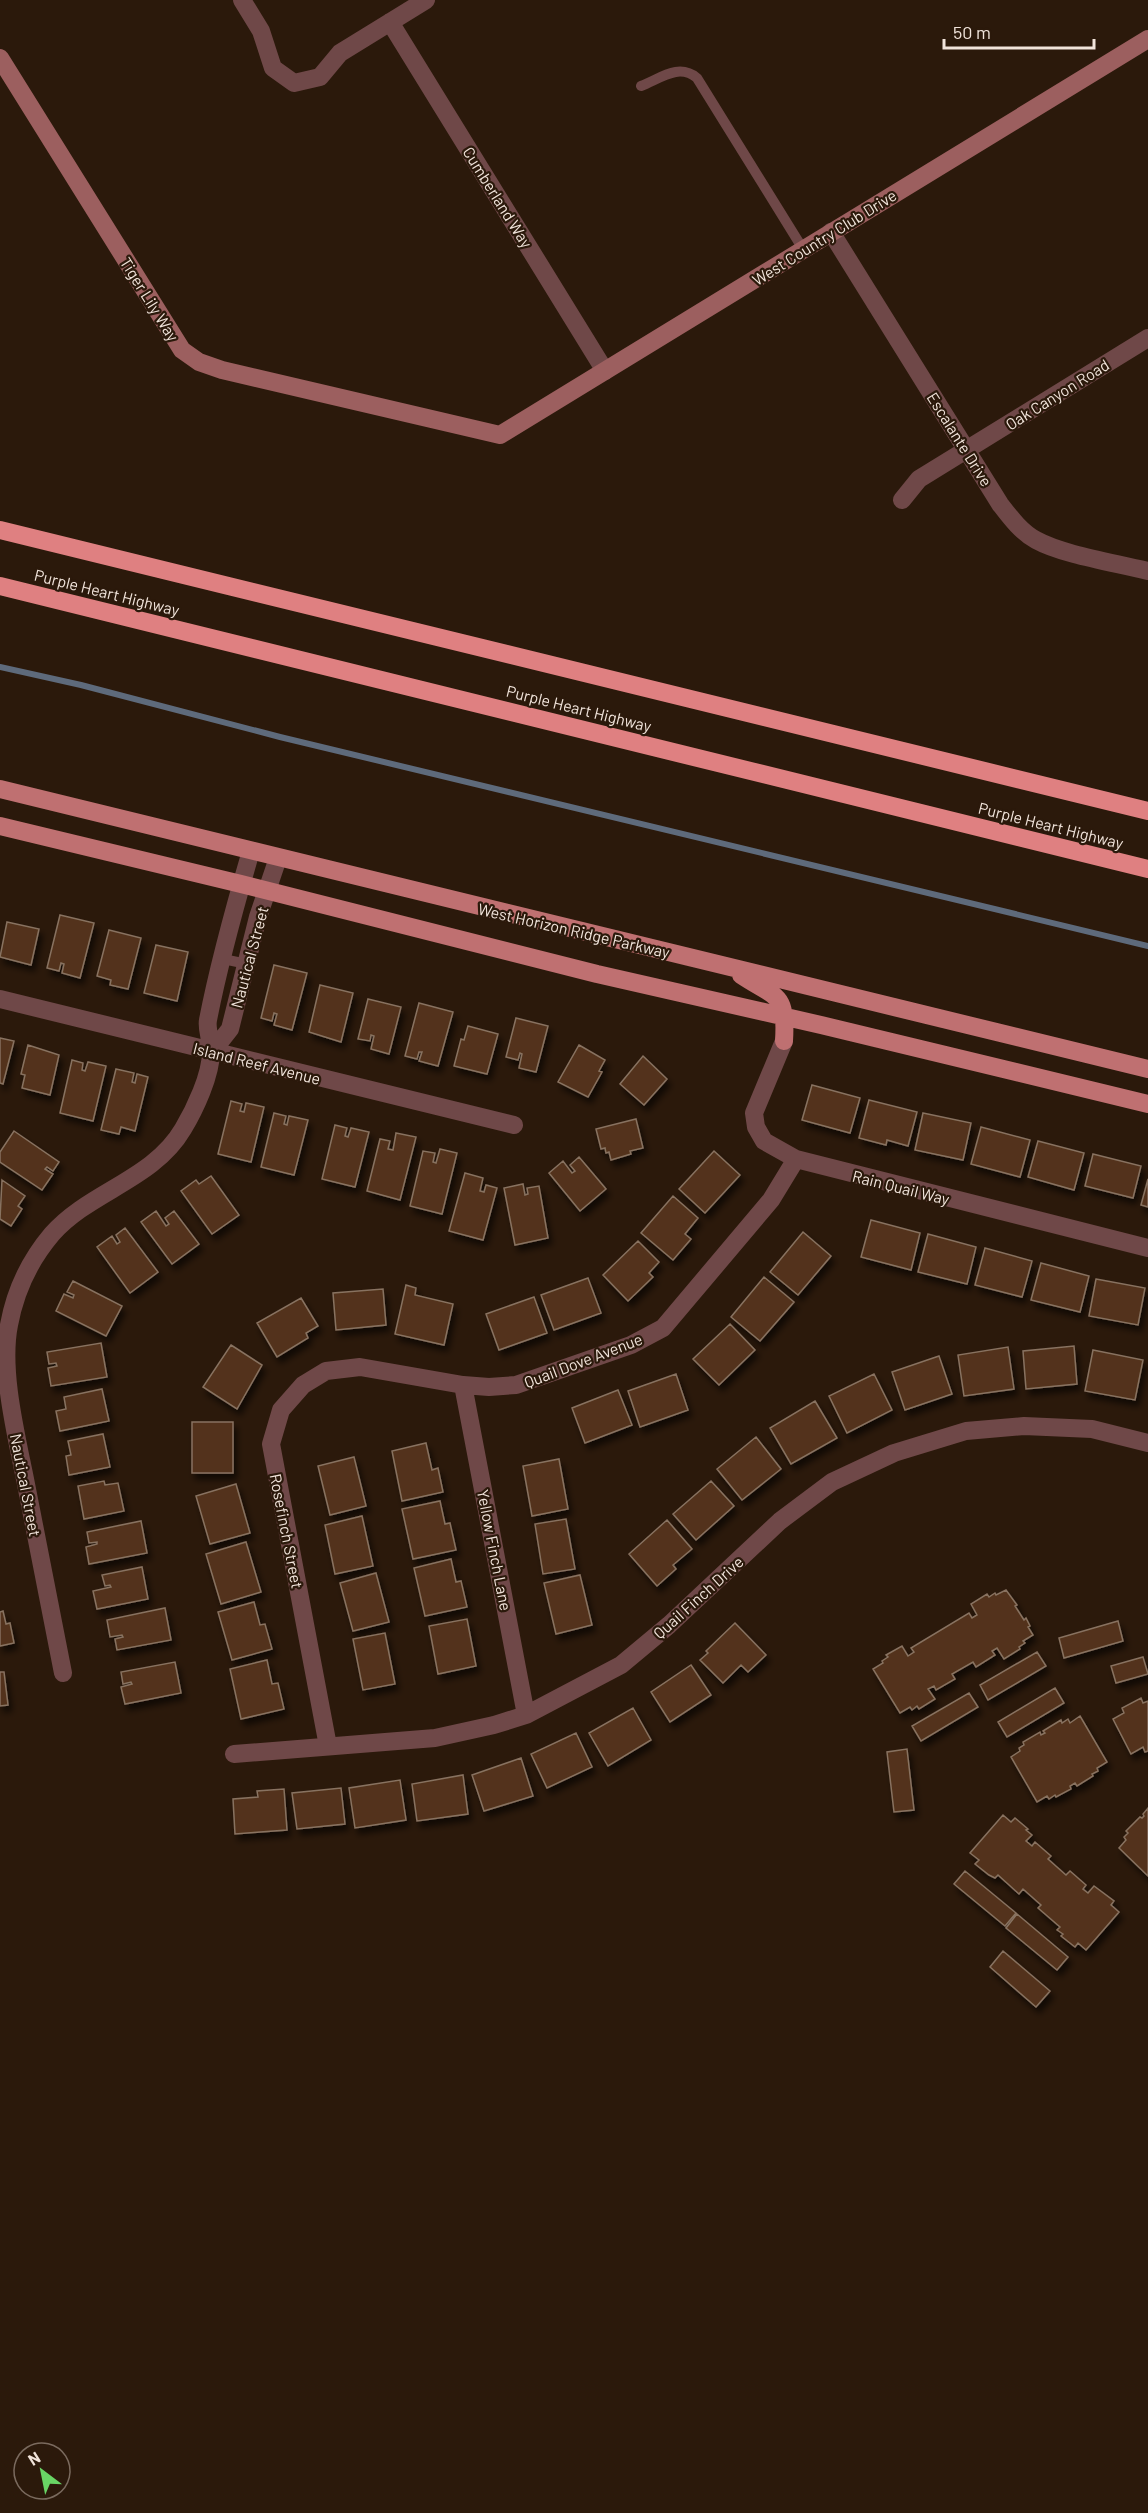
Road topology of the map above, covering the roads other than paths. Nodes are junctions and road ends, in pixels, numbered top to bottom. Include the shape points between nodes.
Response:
1 (242, 0) edge
2 (426, 0) edge
3 (390, 22) junction
4 (1148, 39) edge
5 (0, 58) edge
6 (641, 86) dead end
7 (831, 232) junction
8 (803, 249) junction
9 (1148, 338) edge
10 (605, 371) junction
11 (500, 435) joint
12 (966, 450) junction
13 (902, 500) dead end
14 (0, 530) edge
15 (1148, 571) edge
16 (0, 586) edge
17 (0, 789) edge
18 (1148, 811) edge
19 (0, 826) edge
20 (251, 851) junction
21 (278, 858) junction
22 (1148, 869) edge
23 (241, 884) junction
24 (267, 890) junction
25 (223, 959) junction
26 (247, 964) junction
27 (727, 965) junction
28 (0, 999) edge
29 (785, 1016) junction
30 (821, 1024) junction
31 (784, 1041) junction
32 (212, 1052) junction
33 (1148, 1069) edge
34 (1148, 1104) edge
35 (514, 1125) dead end
36 (796, 1159) junction
37 (1148, 1248) edge
38 (360, 1367) joint
39 (463, 1385) junction
40 (8, 1430) edge
41 (1148, 1443) edge
42 (63, 1673) dead end
43 (526, 1715) junction
44 (328, 1746) junction
45 (234, 1754) dead end

1 - 3 street via 261,31 273,68 294,82 320,77 340,53
2 - 3 street
3 - 10 street, Cumberland Way
4 - 7 street, West Country Club Drive
5 - 11 street, Tiger Lily Way via 173,338 190,356 222,370
6 - 8 lane via 680,70 697,78
7 - 8 street, West Country Club Drive
7 - 12 street, Escalante Drive
8 - 10 street, West Country Club Drive
9 - 12 street, Oak Canyon Road
10 - 11 street, West Country Club Drive
12 - 13 street, Oak Canyon Road via 919,479
12 - 15 street, Escalante Drive via 1000,504 1035,540
14 - 18 highway
16 - 22 highway, Purple Heart Highway
17 - 20 main road, West Horizon Ridge Parkway
19 - 23 main road
20 - 21 main road, West Horizon Ridge Parkway
20 - 23 street, Nautical Street
21 - 24 street, Nautical Street
21 - 27 main road, West Horizon Ridge Parkway
23 - 24 main road
23 - 25 street, Nautical Street
24 - 26 street, Nautical Street
24 - 29 main road via 597,974
25 - 26 lane
25 - 32 street, Nautical Street via 207,1024
26 - 32 street, Nautical Street via 231,1029
27 - 29 main road via 778,998
27 - 33 main road, West Horizon Ridge Parkway
28 - 32 street, Island Reef Avenue
29 - 30 main road
29 - 31 main road
30 - 31 main road
30 - 34 main road
31 - 36 street, Rain Quail Way via 754,1113 764,1141
32 - 35 street, Island Reef Avenue
32 - 40 street, Nautical Street via 198,1101 182,1131 148,1168 76,1211 53,1233 23,1279 8,1326
36 - 37 street, Rain Quail Way
36 - 39 street, Quail Dove Avenue via 771,1200 663,1328 631,1345 516,1385
38 - 39 street, Quail Dove Avenue
38 - 44 street, Rosefinch Street via 326,1371 303,1385 281,1410 271,1444
39 - 43 street, Yellow Finch Lane
40 - 42 street, Nautical Street
41 - 43 street, Quail Finch Drive via 1092,1429 1024,1426 966,1431 894,1453 832,1482 780,1521 621,1665
43 - 44 street, Quail Finch Drive via 435,1738
44 - 45 street, Quail Finch Drive

